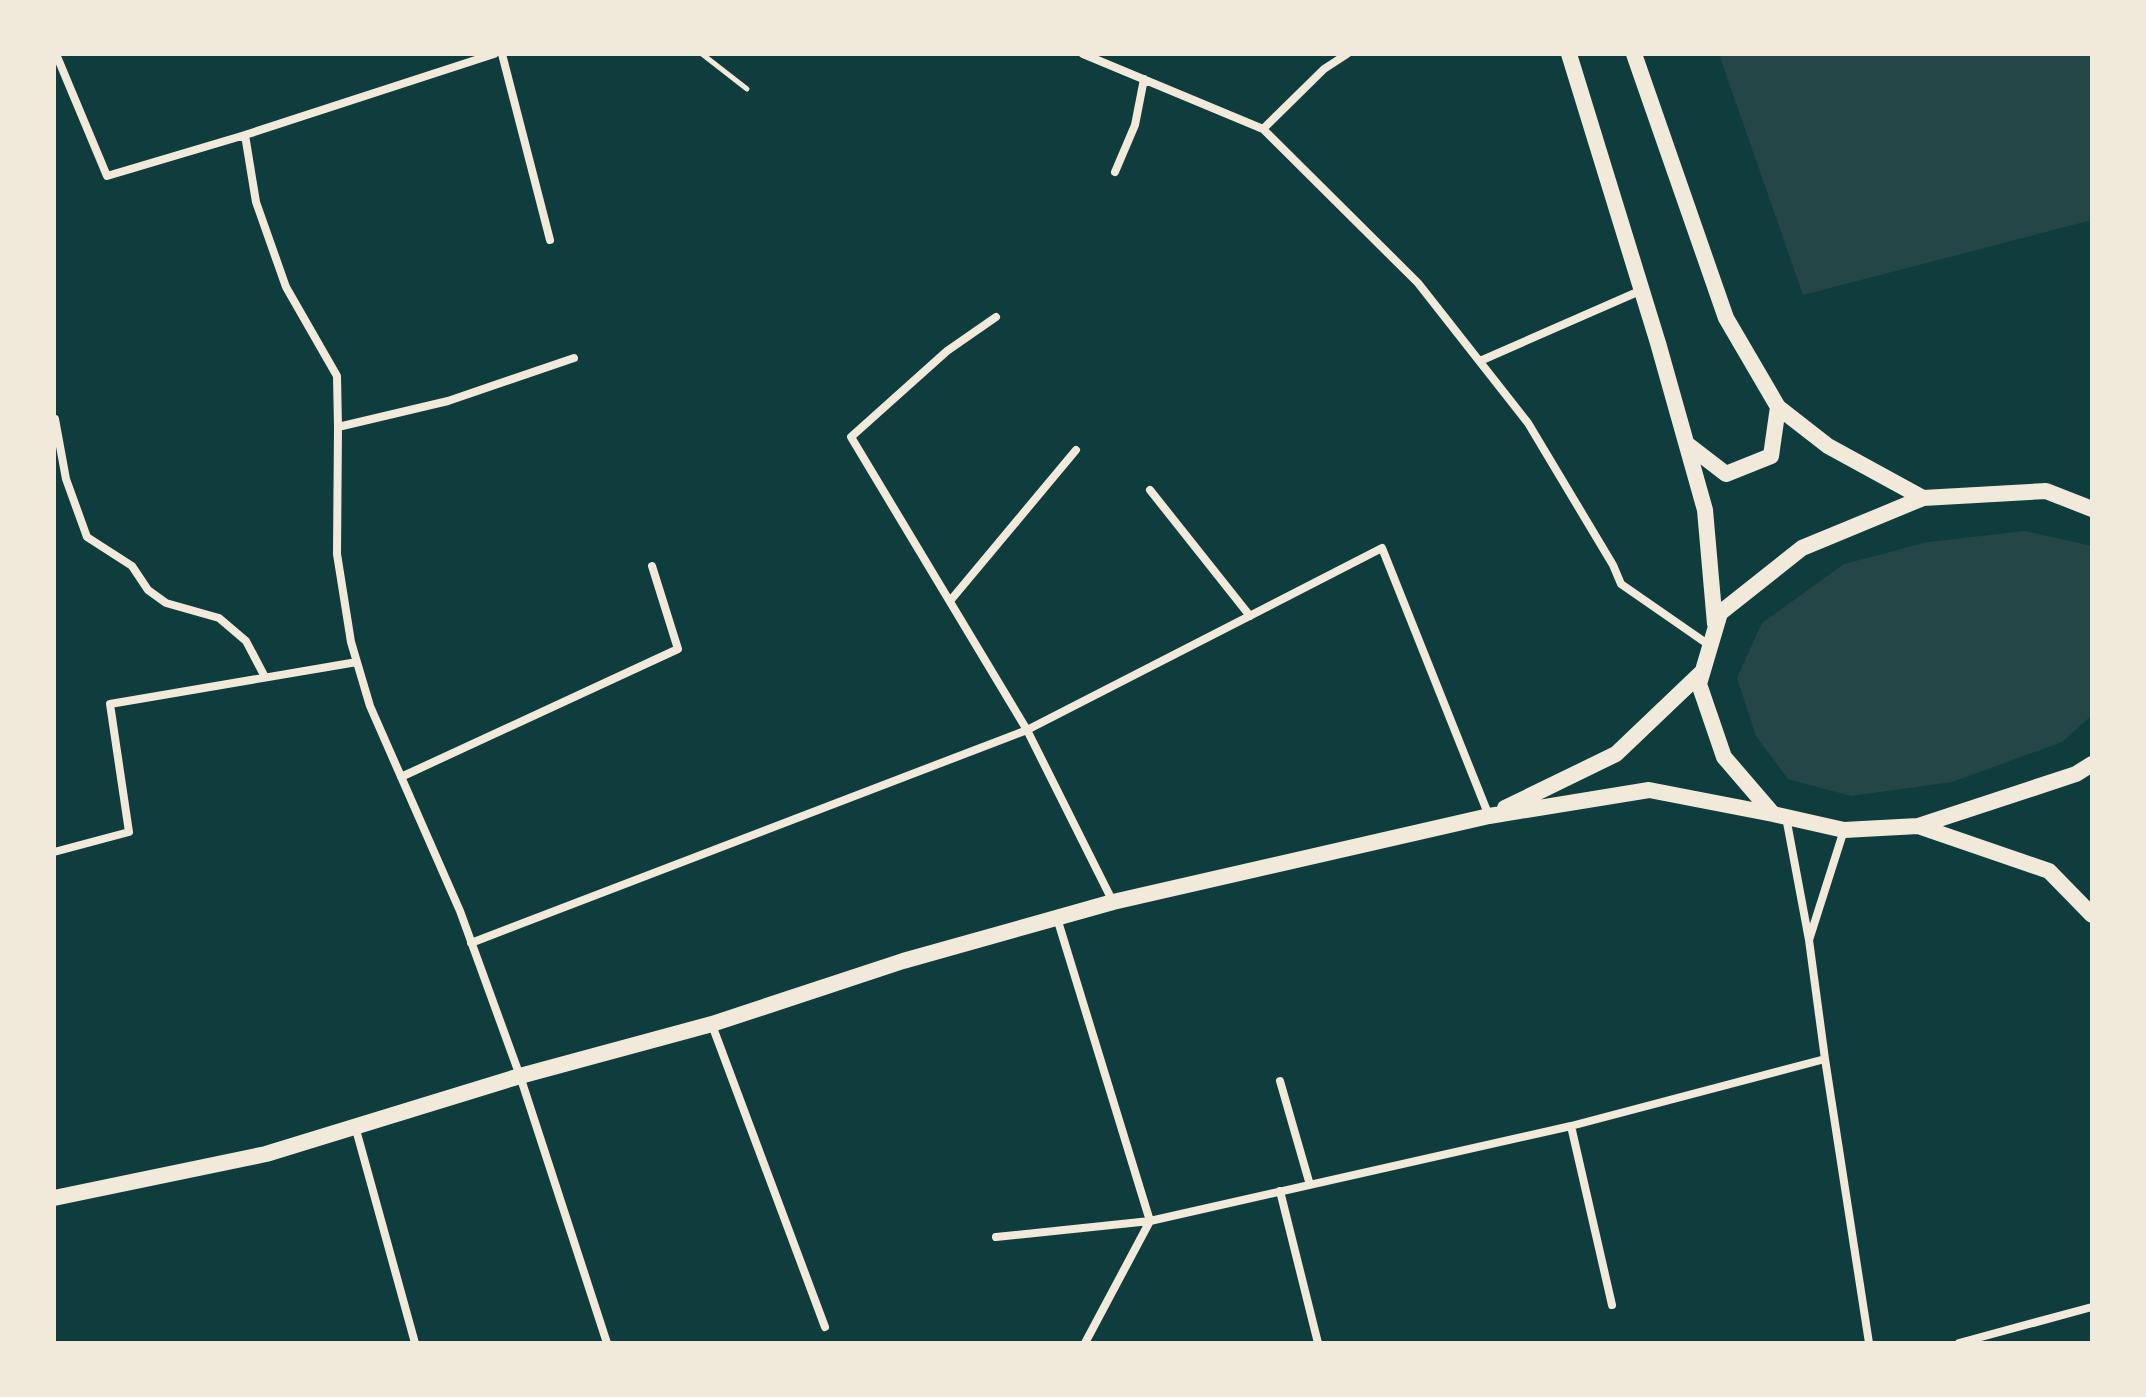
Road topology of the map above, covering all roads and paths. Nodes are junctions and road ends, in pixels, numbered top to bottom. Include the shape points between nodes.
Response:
1 (56, 54) edge
2 (494, 54) edge
3 (502, 54) edge
4 (702, 54) edge
5 (1083, 54) edge
6 (1347, 54) edge
7 (1569, 54) edge
8 (1634, 54) edge
9 (1144, 79) junction
10 (747, 89) dead end
11 (1263, 129) junction
12 (245, 135) junction
13 (1115, 172) dead end
14 (550, 240) dead end
15 (1642, 290) junction
16 (996, 317) dead end
17 (574, 358) dead end
18 (1480, 361) junction
19 (1778, 407) junction
20 (55, 419) edge
21 (338, 427) junction
22 (1687, 444) junction
23 (1076, 450) dead end
24 (1150, 490) dead end
25 (1923, 498) junction
26 (2092, 509) edge
27 (652, 566) dead end
28 (950, 601) junction
29 (1250, 616) junction
30 (1713, 637) junction
31 (357, 662) junction
32 (1702, 672) junction
33 (265, 677) junction
34 (1027, 730) junction
35 (2092, 764) edge
36 (401, 777) junction
37 (1779, 815) junction
38 (1489, 816) junction
39 (1918, 826) junction
40 (1844, 830) junction
41 (54, 852) edge
42 (1113, 902) junction
43 (2092, 915) edge
44 (1057, 918) junction
45 (1809, 940) junction
46 (471, 943) junction
47 (712, 1024) junction
48 (1825, 1059) junction
49 (520, 1076) junction
50 (1280, 1081) dead end
51 (355, 1126) junction
52 (1571, 1126) junction
53 (1310, 1185) junction
54 (1280, 1191) junction
55 (54, 1198) edge
56 (1150, 1221) junction
57 (996, 1237) dead end
58 (1612, 1305) dead end
59 (2092, 1307) edge
60 (825, 1327) dead end
61 (415, 1343) edge
62 (607, 1343) edge
63 (1085, 1343) edge
64 (1318, 1343) edge
65 (1869, 1343) edge
66 (1959, 1343) edge

1 - 12 street via 107,176
2 - 12 street
3 - 14 street
4 - 10 path
5 - 9 street
6 - 11 street via 1324,69
7 - 15 main road
8 - 19 main road via 1726,318
9 - 11 street
9 - 13 street via 1135,125
11 - 18 street via 1418,283
12 - 21 street via 256,202 286,287 337,376
15 - 18 street
15 - 22 main road
16 - 28 street via 947,351 851,437
17 - 21 street via 448,401
18 - 30 street via 1528,423 1621,584
19 - 22 main road via 1771,456 1726,474
19 - 25 main road via 1828,446
20 - 33 street via 66,479 87,537 132,566 148,590 166,603 219,618 246,641
21 - 31 street via 337,554
22 - 30 main road via 1705,510
23 - 28 street
24 - 29 street
25 - 26 main road via 2046,491
25 - 30 main road via 1802,548 1720,613
27 - 36 street via 678,649
28 - 34 street
29 - 34 street
29 - 38 street via 1382,548
30 - 32 main road
31 - 33 street
31 - 36 street
32 - 37 main road via 1699,684 1724,757
32 - 38 main road via 1616,754
33 - 41 street via 110,704 129,832
34 - 42 street
34 - 46 street
35 - 39 main road via 2076,774
36 - 46 street
37 - 38 main road via 1649,790
37 - 40 main road
37 - 45 street
38 - 42 main road
39 - 40 main road
39 - 43 main road via 2049,871
40 - 45 street
42 - 44 main road
44 - 47 main road via 903,961
44 - 56 street
45 - 48 street
46 - 49 street
47 - 49 main road
47 - 60 street
48 - 52 street
48 - 65 street
49 - 51 main road
49 - 62 street
50 - 53 street
51 - 55 main road via 266,1154
51 - 61 street
52 - 53 street
52 - 58 street
53 - 54 street
54 - 56 street
54 - 64 street
56 - 57 street
56 - 63 street
59 - 66 street

